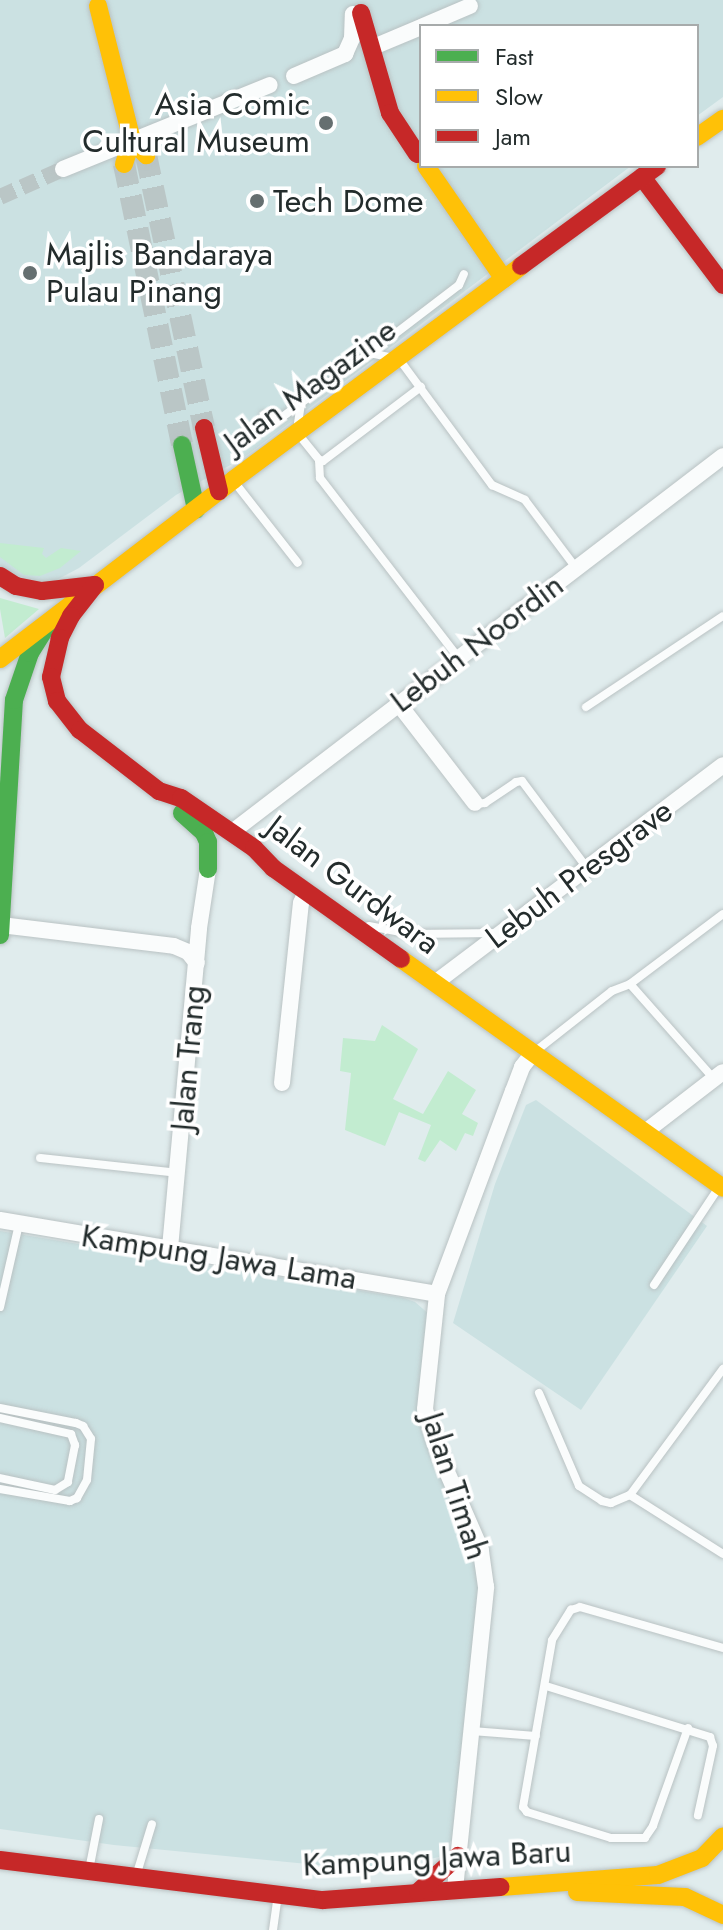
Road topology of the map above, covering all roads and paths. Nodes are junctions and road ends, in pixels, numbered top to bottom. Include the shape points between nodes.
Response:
1 (477, 3) edge
2 (98, 6) dead end
3 (357, 14) joint
4 (427, 24) edge
5 (419, 27) edge
6 (371, 48) junction
7 (294, 76) dead end
8 (270, 85) dead end
9 (723, 119) edge
10 (699, 136) edge
11 (132, 140) junction
12 (146, 155) tunnel mouth
13 (419, 157) edge
14 (124, 164) tunnel mouth
15 (427, 168) edge
16 (63, 169) tunnel mouth
17 (650, 172) edge
18 (464, 274) dead end
19 (504, 279) junction
20 (723, 285) edge
21 (370, 353) junction
22 (399, 359) junction
23 (421, 387) junction
24 (301, 403) junction
25 (264, 415) dead end
26 (204, 428) tunnel mouth
27 (297, 433) junction
28 (182, 445) tunnel mouth
29 (723, 456) edge
30 (321, 460) junction
31 (226, 486) junction
32 (196, 509) junction
33 (298, 563) dead end
34 (576, 568) junction
35 (0, 576) edge
36 (95, 585) junction
37 (61, 609) junction
38 (723, 616) edge
39 (458, 657) junction
40 (0, 659) edge
41 (398, 703) junction
42 (586, 707) dead end
43 (723, 765) edge
44 (159, 791) junction
45 (475, 803) joint
46 (232, 832) junction
47 (273, 868) junction
48 (587, 868) junction
49 (208, 869) junction
50 (306, 892) junction
51 (723, 914) edge
52 (349, 922) junction
53 (199, 928) junction
54 (1, 930) edge
55 (502, 932) junction
56 (174, 946) junction
57 (197, 963) junction
58 (435, 983) junction
59 (630, 984) junction
60 (533, 1053) junction
61 (718, 1075) edge
62 (282, 1083) dead end
63 (645, 1132) junction
64 (40, 1158) dead end
65 (178, 1173) junction
66 (722, 1187) edge
67 (0, 1220) edge
68 (19, 1224) junction
69 (170, 1248) junction
70 (654, 1285) dead end
71 (437, 1294) junction
72 (0, 1307) edge
73 (723, 1369) edge
74 (539, 1393) dead end
75 (0, 1408) edge
76 (0, 1418) edge
77 (0, 1478) edge
78 (0, 1489) edge
79 (630, 1495) junction
80 (723, 1554) edge
81 (723, 1648) edge
82 (546, 1686) junction
83 (688, 1728) junction
84 (471, 1731) junction
85 (536, 1736) junction
86 (698, 1815) dead end
87 (99, 1819) dead end
88 (152, 1824) dead end
89 (723, 1836) edge
90 (458, 1856) junction
91 (0, 1860) edge
92 (89, 1871) junction
93 (136, 1877) junction
94 (558, 1882) junction
95 (455, 1889) junction
96 (417, 1892) junction
97 (278, 1894) junction
98 (723, 1915) edge
99 (273, 1930) edge

1 - 4 street
2 - 11 main road
3 - 6 main road
3 - 7 street via 345,54
5 - 6 street
6 - 13 main road via 390,113
8 - 11 street
9 - 10 main road
11 - 12 main road
11 - 14 main road
11 - 16 street
15 - 19 main road
17 - 19 main road, Jalan Magazine
17 - 20 main road
18 - 21 lane via 459,285
19 - 22 main road, Jalan Magazine
21 - 22 lane
21 - 24 lane
22 - 23 lane
22 - 27 main road, Jalan Magazine
23 - 30 lane
23 - 34 lane via 492,485 525,500
24 - 25 lane via 277,421
24 - 27 lane
26 - 31 main road
27 - 30 lane
27 - 31 main road, Jalan Magazine
28 - 32 main road
29 - 34 street, Lebuh Noordin
30 - 39 lane via 320,478
31 - 32 main road, Jalan Magazine
31 - 33 lane
32 - 36 main road, Jalan Magazine
34 - 39 street, Lebuh Noordin
35 - 36 main road via 27,589
36 - 37 main road, Jalan Magazine
36 - 44 main road, Jalan Gurdwara via 60,638 53,689 80,730
37 - 40 main road, Jalan Magazine
37 - 54 main road via 30,653 14,700
38 - 42 lane
39 - 41 street, Lebuh Noordin
41 - 45 street
41 - 46 street, Lebuh Noordin
43 - 48 street, Lebuh Presgrave
44 - 46 main road, Jalan Gurdwara via 181,798
44 - 49 main road via 204,833
45 - 48 lane via 485,803 522,781
46 - 47 main road, Jalan Gurdwara
47 - 49 main road via 235,853
47 - 50 main road, Jalan Gurdwara
48 - 55 street, Lebuh Presgrave
49 - 53 street, Jalan Trang
50 - 52 main road, Jalan Gurdwara
50 - 62 street
51 - 59 lane
52 - 55 lane via 411,934
52 - 58 main road, Jalan Gurdwara
53 - 56 street
53 - 57 street, Jalan Trang
54 - 56 street
55 - 58 street, Lebuh Presgrave
56 - 57 street
57 - 65 street, Jalan Trang
58 - 60 main road, Jalan Gurdwara
59 - 60 lane via 612,991
59 - 61 lane
60 - 63 main road, Jalan Gurdwara
60 - 71 street, Jalan Timah via 522,1067
61 - 63 street
63 - 66 main road, Jalan Gurdwara
64 - 65 lane
65 - 69 street, Jalan Trang
66 - 70 lane
67 - 68 street, Kampung Jawa Lama
68 - 69 street, Kampung Jawa Lama
68 - 72 lane
69 - 71 street, Kampung Jawa Lama
71 - 84 street, Jalan Timah via 425,1409 481,1550 486,1587
73 - 79 lane
74 - 79 lane via 579,1486 611,1503
75 - 78 lane via 76,1423 91,1439 87,1480 77,1498
76 - 77 lane via 71,1434 75,1445 68,1482 55,1490
79 - 80 lane
81 - 82 lane via 580,1607 564,1617 552,1640
82 - 83 lane
82 - 85 lane
83 - 85 lane via 650,1834 627,1840 527,1812 523,1807
83 - 86 lane via 714,1741
84 - 85 lane
84 - 90 street, Jalan Timah
87 - 92 lane
88 - 93 lane
89 - 94 main road, Kampung Jawa Baru via 702,1858 658,1875
90 - 95 street, Jalan Timah
90 - 96 main road
91 - 92 main road, Kampung Jawa Baru
92 - 93 main road, Kampung Jawa Baru
93 - 97 main road, Kampung Jawa Baru
94 - 95 main road, Kampung Jawa Baru
94 - 98 main road via 584,1895 685,1897
95 - 96 main road, Kampung Jawa Baru
96 - 97 main road, Kampung Jawa Baru via 323,1900
97 - 99 lane

